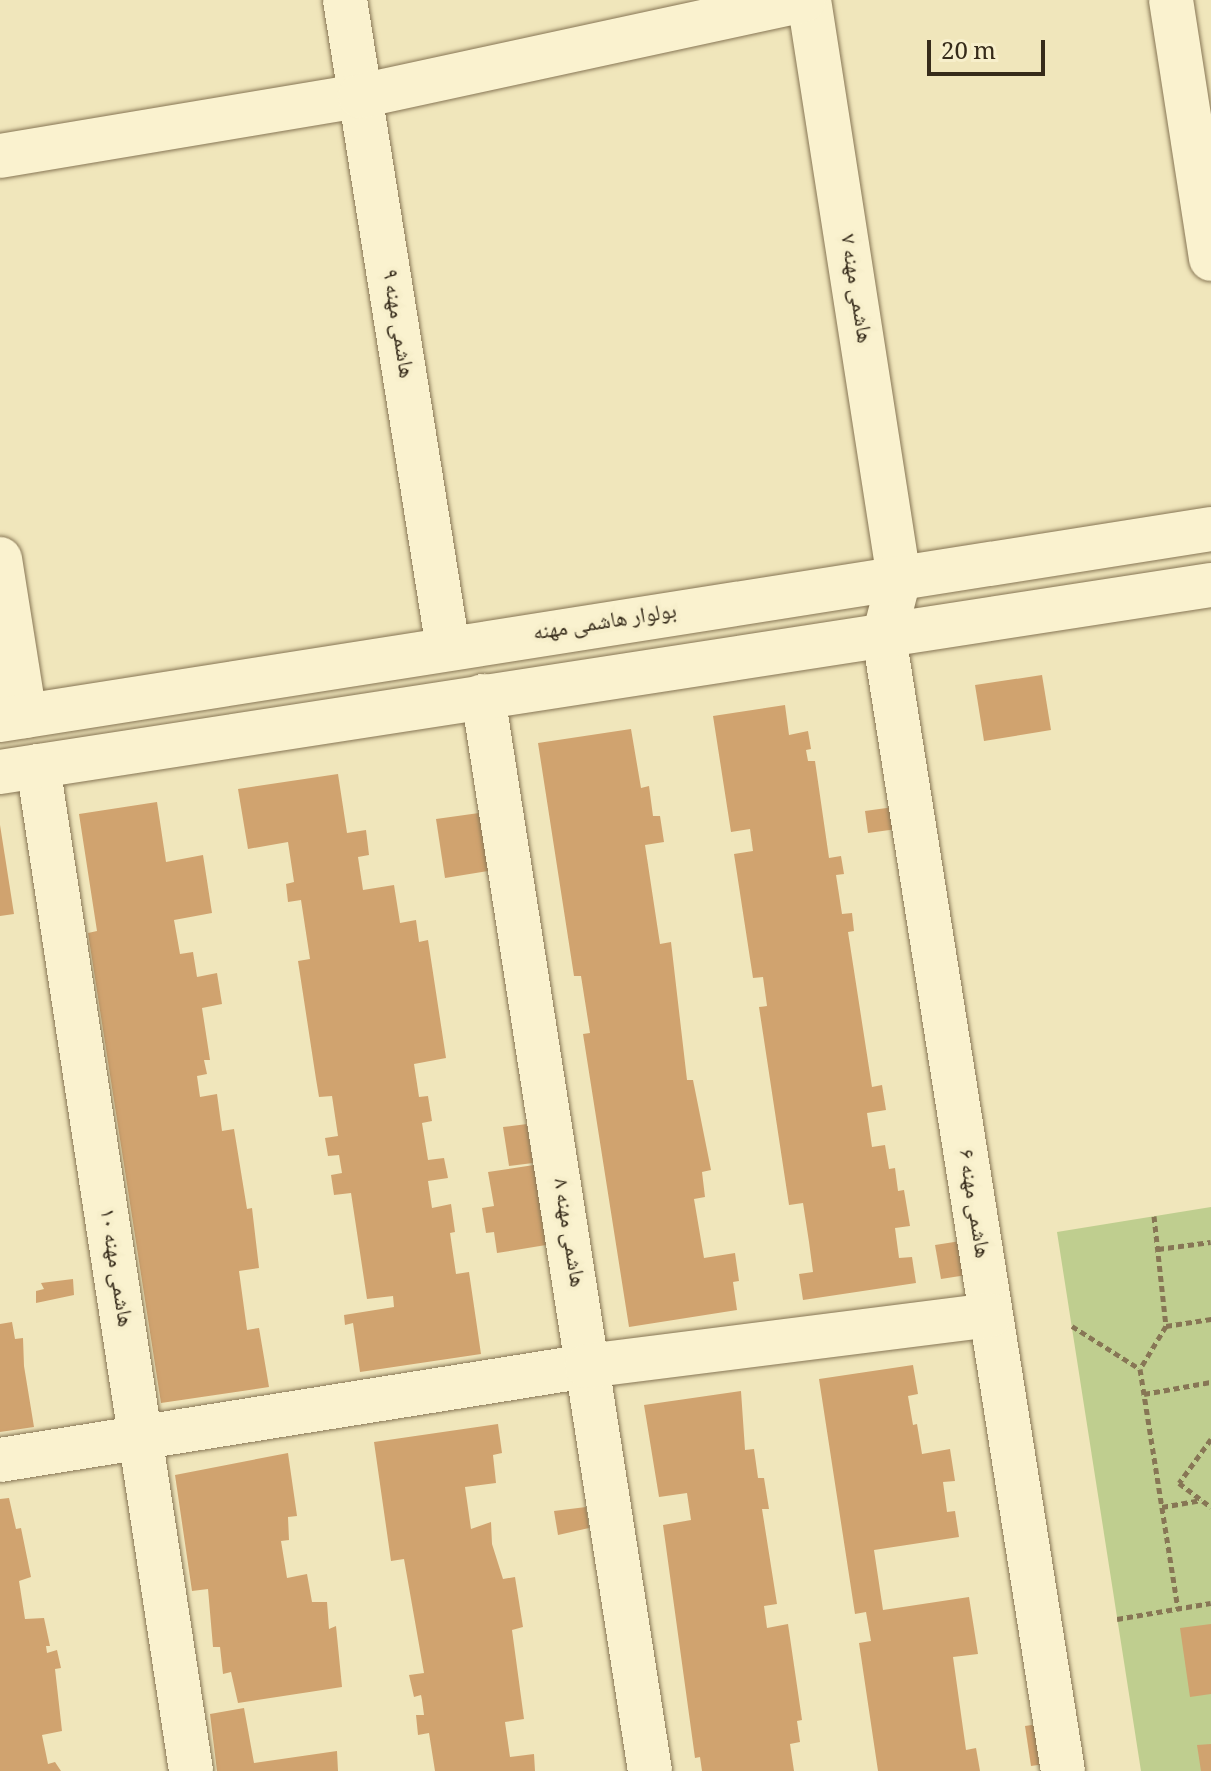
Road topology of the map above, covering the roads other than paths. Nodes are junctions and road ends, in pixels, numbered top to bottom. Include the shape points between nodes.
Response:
1 (345, 0) edge
2 (806, 0) edge
3 (1171, 0) edge
4 (360, 96) junction
5 (0, 156) edge
6 (1211, 259) edge
7 (1211, 529) edge
8 (0, 559) edge
9 (899, 579) junction
10 (1211, 585) edge
11 (884, 636) junction
12 (448, 648) junction
13 (483, 696) junction
14 (12, 718) edge
15 (19, 769) edge
16 (990, 1315) junction
17 (587, 1366) junction
18 (140, 1438) junction
19 (0, 1460) edge
20 (191, 1771) edge
21 (650, 1771) edge
22 (1063, 1771) edge

1 - 4 street, هاشمی مهنه ۹
2 - 4 street
2 - 9 street, هاشمی مهنه ۷
3 - 6 street
4 - 5 street
4 - 12 street, هاشمی مهنه ۹
7 - 9 street, بولوار هاشمی مهنه
8 - 14 street
9 - 11 street
9 - 12 street, بولوار هاشمی مهنه
10 - 11 street
11 - 13 street
11 - 16 street, هاشمی مهنه ۶
12 - 14 street, بولوار هاشمی مهنه
13 - 15 street
13 - 17 street, هاشمی مهنه ۸
15 - 18 street, هاشمی مهنه ۱۰
16 - 17 street
16 - 22 street, هاشمی مهنه ۶
17 - 18 street
17 - 21 street, هاشمی مهنه ۸
18 - 19 street
18 - 20 street, هاشمی مهنه ۱۰

